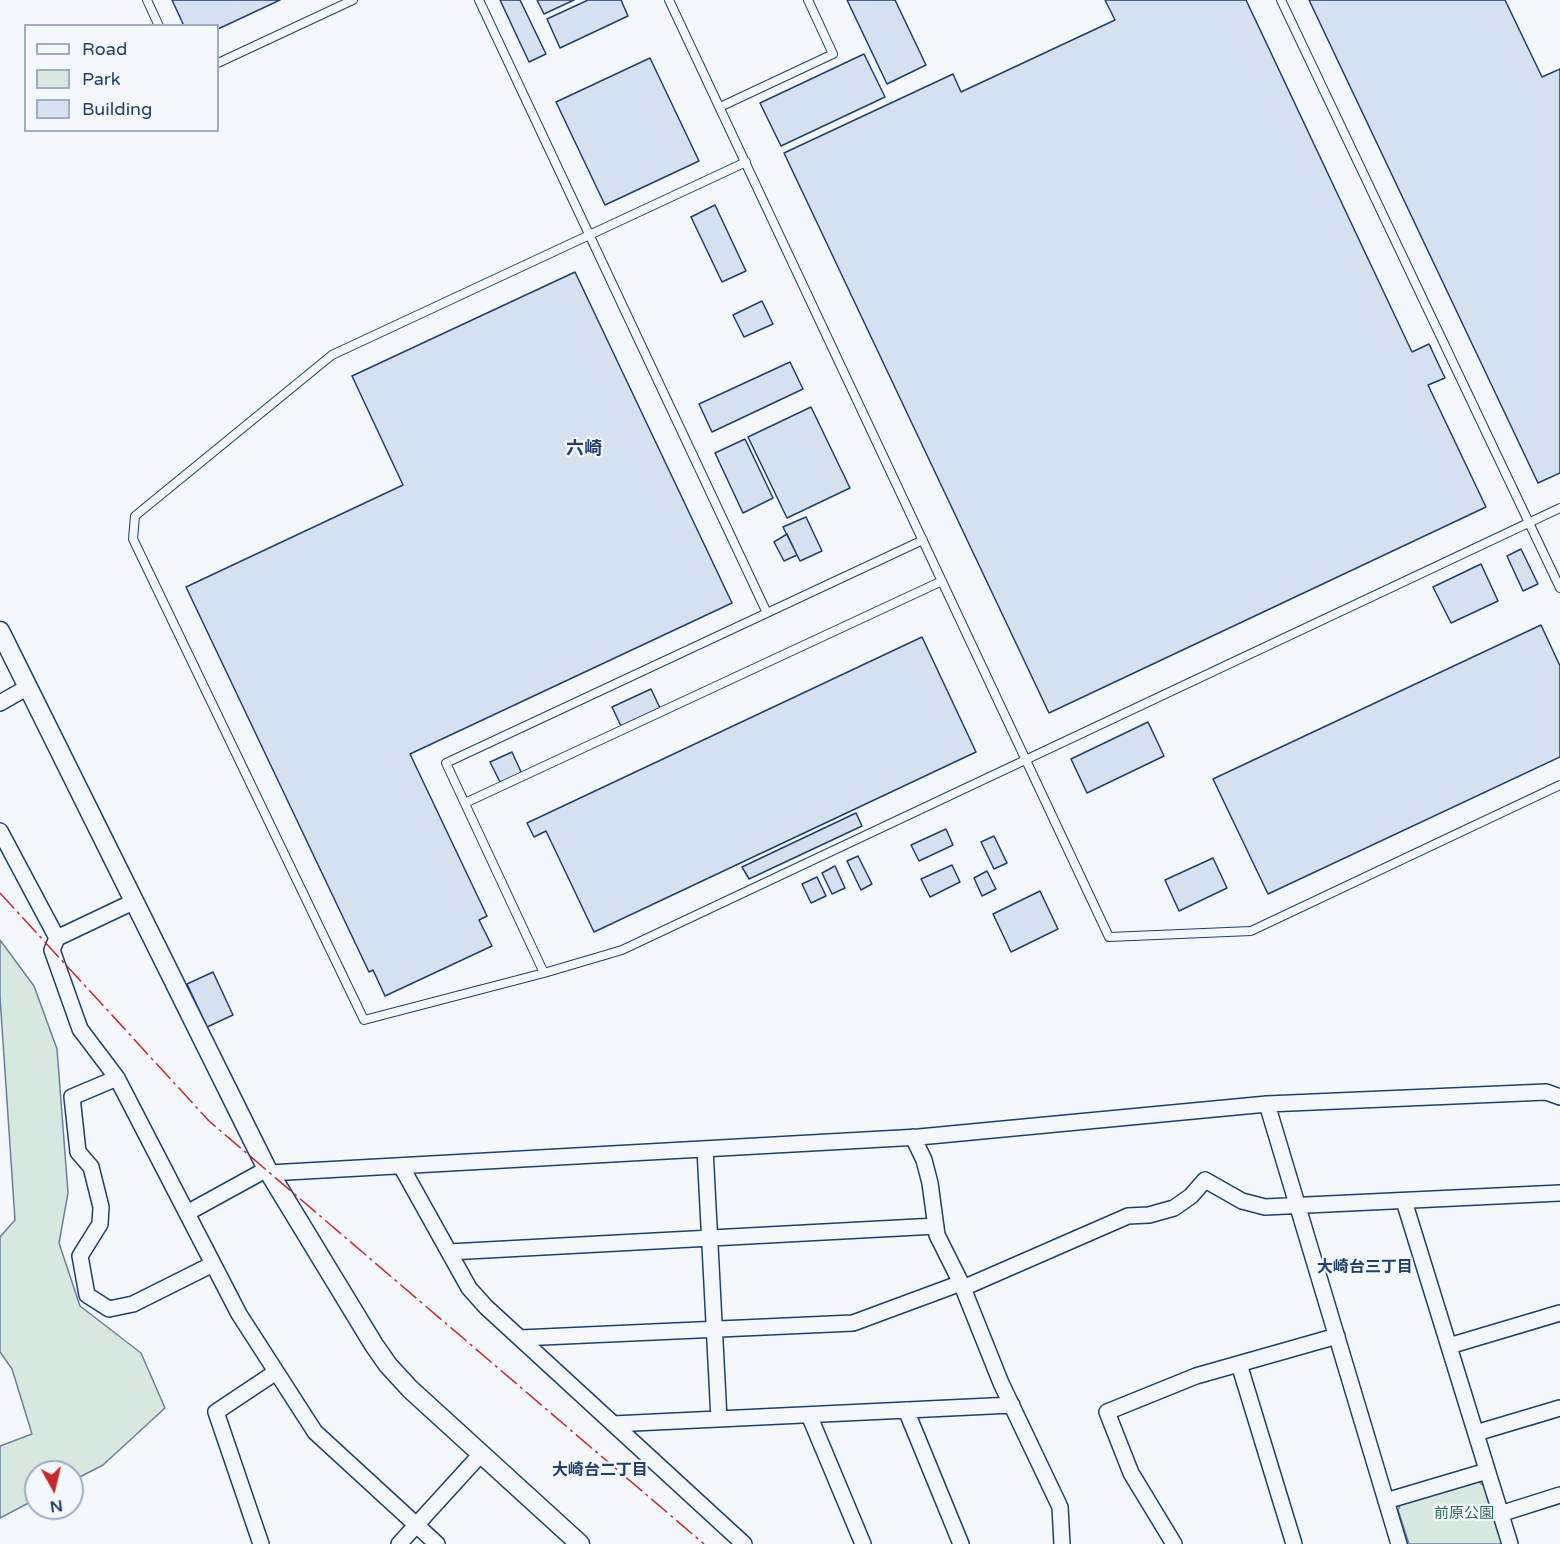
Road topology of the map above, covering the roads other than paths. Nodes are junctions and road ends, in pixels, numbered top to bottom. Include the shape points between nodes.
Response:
1 (147, 0) edge
2 (353, 0) edge
3 (478, 0) edge
4 (669, 0) edge
5 (808, 0) edge
6 (1281, 0) edge
7 (158, 24) edge
8 (219, 63) edge
9 (720, 107) junction
10 (746, 162) junction
11 (589, 235) junction
12 (1560, 508) edge
13 (1529, 523) junction
14 (923, 540) junction
15 (942, 580) junction
16 (1560, 588) edge
17 (766, 613) junction
18 (0, 631) edge
19 (28, 687) junction
20 (0, 703) edge
21 (1026, 760) junction
22 (1560, 786) edge
23 (465, 803) junction
24 (0, 831) edge
25 (135, 901) junction
26 (57, 938) junction
27 (544, 973) junction
28 (117, 1078) junction
29 (1560, 1097) edge
30 (1267, 1104) junction
31 (913, 1137) junction
32 (705, 1149) junction
33 (400, 1166) junction
34 (268, 1171) junction
35 (1560, 1193) edge
36 (1404, 1201) junction
37 (1298, 1206) junction
38 (187, 1213) junction
39 (936, 1226) junction
40 (710, 1238) junction
41 (449, 1252) junction
42 (213, 1264) junction
43 (962, 1286) junction
44 (1560, 1313) edge
45 (714, 1329) junction
46 (1336, 1336) junction
47 (520, 1338) junction
48 (1449, 1346) junction
49 (1239, 1364) junction
50 (276, 1372) junction
51 (1012, 1406) junction
52 (1560, 1408) edge
53 (906, 1410) junction
54 (809, 1415) junction
55 (719, 1419) junction
56 (613, 1424) junction
57 (1476, 1433) junction
58 (482, 1454) junction
59 (1487, 1471) junction
60 (1560, 1496) edge
61 (1386, 1501) junction
62 (1500, 1514) junction
63 (416, 1525) junction
64 (737, 1542) edge
65 (261, 1544) edge
66 (399, 1544) edge
67 (436, 1544) edge
68 (580, 1544) edge
69 (863, 1544) edge
70 (961, 1544) edge
71 (1062, 1544) edge
72 (1174, 1544) edge
73 (1294, 1544) edge
74 (1399, 1544) edge
75 (1510, 1544) edge

1 - 7 lane
2 - 8 lane
3 - 11 lane
4 - 9 lane
5 - 9 lane via 833,54
6 - 13 lane
9 - 10 lane
10 - 11 lane
10 - 14 lane
11 - 17 lane
11 - 27 lane via 333,355 135,516 133,539 364,1020
12 - 13 lane
13 - 16 lane
13 - 21 lane
14 - 15 lane
14 - 17 lane
15 - 21 lane
15 - 23 lane
17 - 23 lane via 446,763
18 - 19 street
19 - 20 street
19 - 25 street
21 - 22 lane via 1109,937 1251,931
21 - 27 lane via 622,950
23 - 27 lane
24 - 26 street
25 - 26 street
25 - 34 street
26 - 28 street via 52,950 80,1029
28 - 38 street
28 - 42 street via 72,1097 78,1152 91,1167 101,1207 100,1224 80,1256 87,1296 109,1309 133,1304
29 - 30 street via 1546,1092
30 - 31 street
30 - 37 street
31 - 32 street
31 - 39 street via 930,1183
32 - 33 street
32 - 40 street
33 - 34 street
33 - 41 street
34 - 38 street
34 - 58 street via 388,1365
35 - 36 street
36 - 37 street
36 - 48 street
37 - 43 street via 1265,1207 1242,1201 1205,1180 1174,1208 1128,1216
37 - 46 street
38 - 42 street
39 - 40 street
39 - 43 street
40 - 41 street
40 - 45 street
41 - 47 street via 469,1288
42 - 50 street
43 - 45 street via 853,1323
43 - 51 street
44 - 48 street
45 - 47 street
45 - 55 street
46 - 49 street
46 - 61 street
47 - 56 street
48 - 57 street
49 - 72 street via 1197,1376 1107,1412 1131,1473
49 - 73 street
50 - 63 street via 315,1432
50 - 65 street via 216,1412
51 - 53 street
51 - 71 street via 1060,1508
52 - 57 street
53 - 54 street
53 - 70 street
54 - 55 street
54 - 69 street
55 - 56 street
56 - 64 street
57 - 59 street
58 - 63 street
58 - 68 street
59 - 61 street
59 - 62 street
60 - 62 street
61 - 74 street
62 - 75 street
63 - 66 street
63 - 67 street

